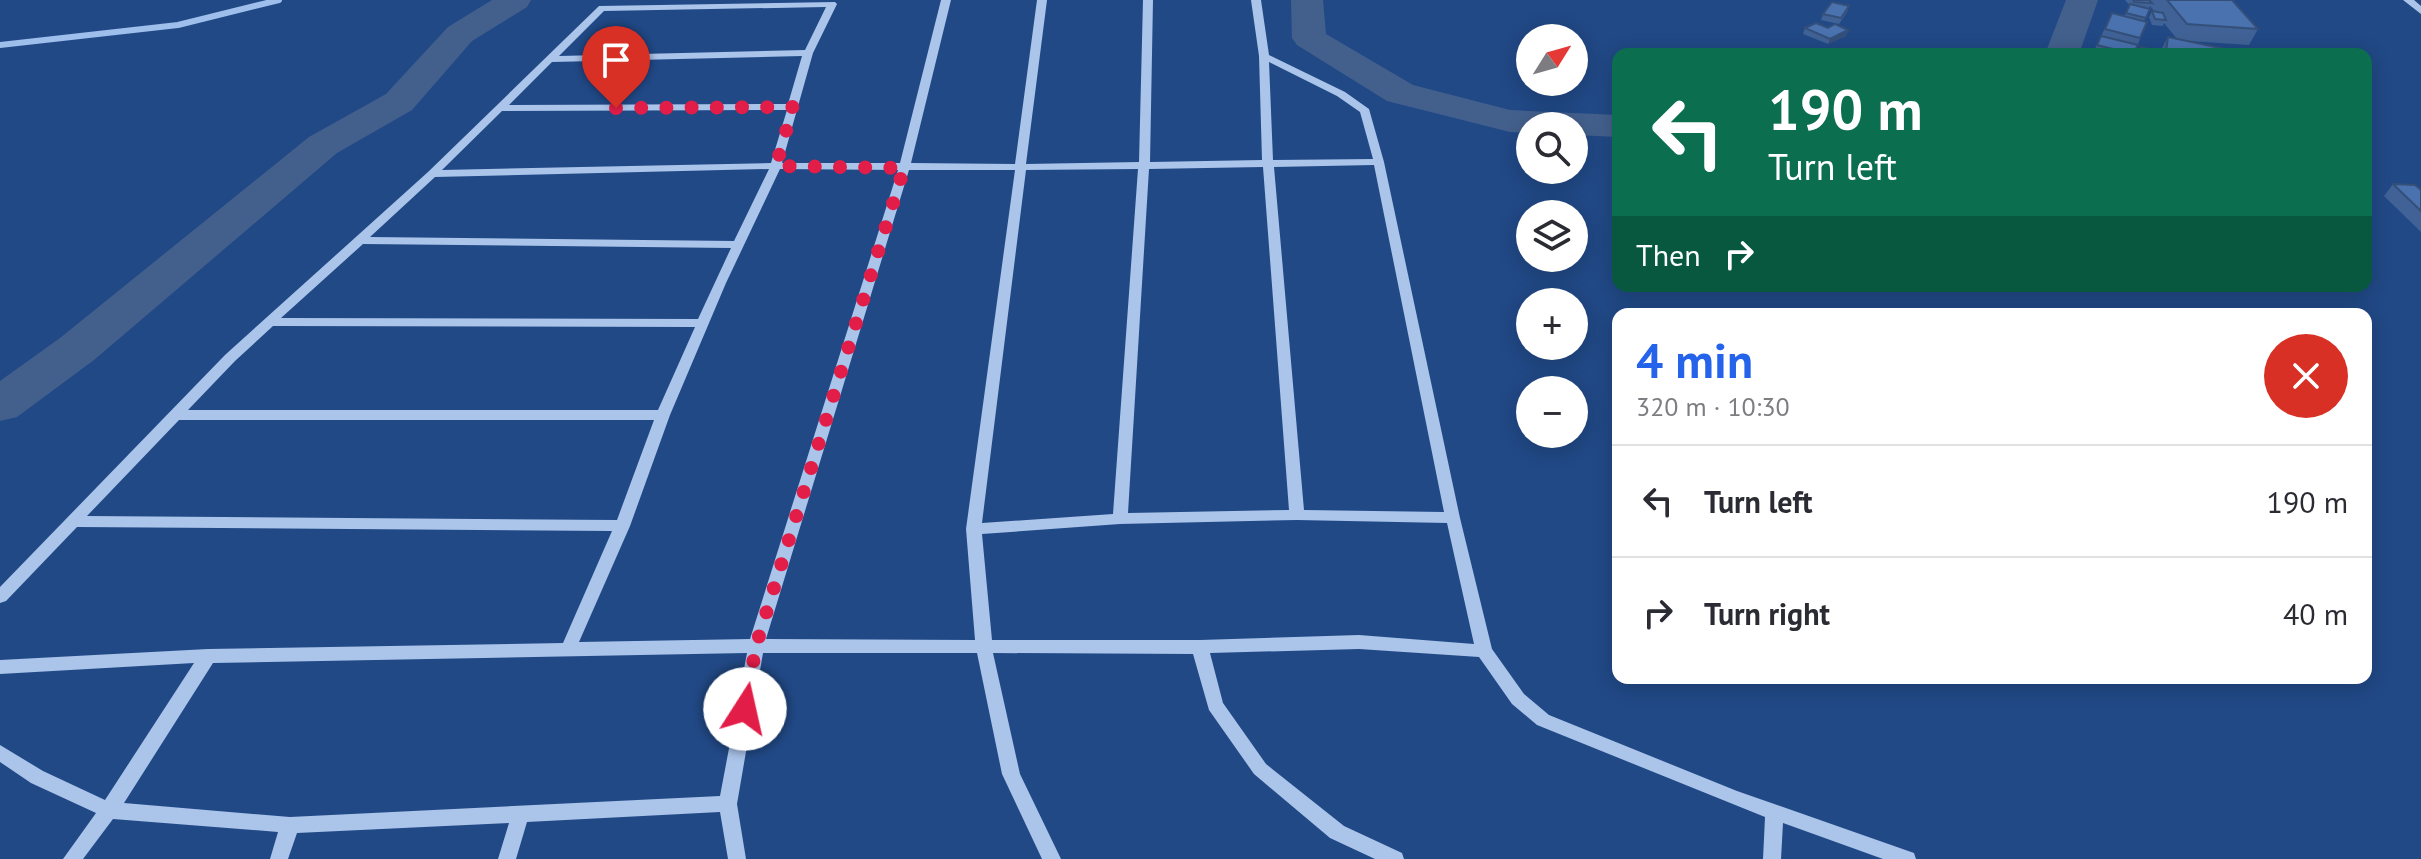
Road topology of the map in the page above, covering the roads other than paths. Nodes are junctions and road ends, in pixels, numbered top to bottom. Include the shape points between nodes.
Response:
1 (946, 0) edge
2 (1042, 0) edge
3 (1148, 0) edge
4 (1256, 0) edge
5 (2408, 0) edge
6 (834, 2) edge
7 (606, 4) edge
8 (2421, 11) edge
9 (808, 53) junction
10 (1264, 56) junction
11 (550, 59) junction
12 (793, 107) junction
13 (498, 108) junction
14 (1379, 162) junction
15 (1144, 165) junction
16 (1268, 165) junction
17 (776, 166) junction
18 (1020, 167) junction
19 (904, 168) junction
20 (432, 174) junction
21 (359, 240) junction
22 (738, 245) junction
23 (270, 322) junction
24 (703, 323) junction
25 (176, 415) junction
26 (663, 415) junction
27 (1297, 515) junction
28 (1453, 518) junction
29 (1120, 519) junction
30 (73, 521) junction
31 (622, 526) junction
32 (974, 529) junction
33 (0, 597) edge
34 (756, 646) junction
35 (1200, 647) junction
36 (984, 648) junction
37 (568, 649) junction
38 (1484, 651) junction
39 (208, 656) junction
40 (0, 667) edge
41 (0, 753) edge
42 (728, 804) junction
43 (109, 810) junction
44 (1774, 811) junction
45 (520, 816) junction
46 (290, 825) junction
47 (72, 859) edge
48 (279, 859) edge
49 (507, 859) edge
50 (737, 859) edge
51 (1052, 859) edge
52 (1395, 859) edge
53 (1772, 859) edge
54 (1907, 859) edge

1 - 19 street
2 - 18 street
3 - 15 street
4 - 10 street
5 - 8 street
6 - 7 street
6 - 9 street
7 - 11 street
9 - 11 street
9 - 12 street
10 - 14 street via 1365,111
10 - 16 street
11 - 13 street
12 - 13 street
12 - 17 street
13 - 20 street
14 - 16 street
14 - 28 street
15 - 16 street
15 - 18 street
15 - 29 street
16 - 27 street
17 - 19 street
17 - 20 street
17 - 22 street
18 - 19 street
18 - 32 street
19 - 34 street
20 - 21 street
21 - 22 street
21 - 23 street
22 - 24 street
23 - 24 street
23 - 25 street
24 - 26 street
25 - 26 street
25 - 30 street
26 - 31 street
27 - 28 street
27 - 29 street
28 - 38 street
29 - 32 street
30 - 31 street
30 - 33 street
31 - 37 street
32 - 36 street
34 - 36 street
34 - 37 street
34 - 42 street
35 - 36 street
35 - 38 street via 1359,642
35 - 52 street via 1215,705 1260,769 1337,832
36 - 51 street via 1011,774
37 - 39 street
38 - 44 street via 1518,699 1543,720
39 - 40 street
39 - 43 street
41 - 43 street via 37,777
42 - 45 street
42 - 50 street
43 - 46 street
43 - 47 street
44 - 53 street
44 - 54 street
45 - 46 street
45 - 49 street
46 - 48 street

